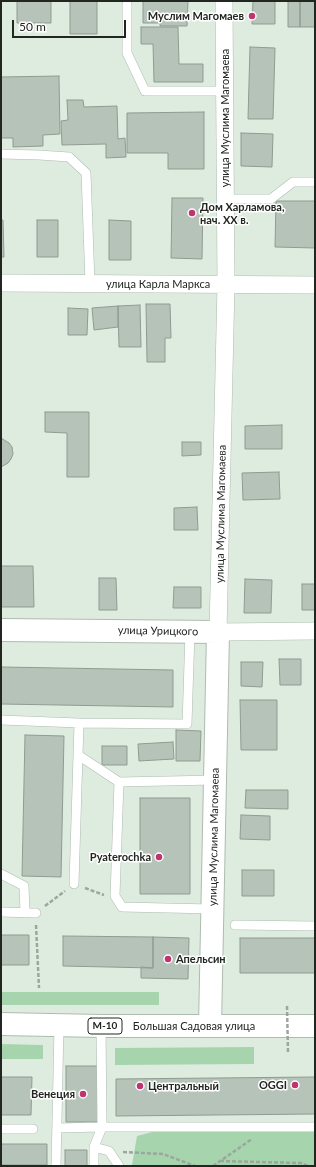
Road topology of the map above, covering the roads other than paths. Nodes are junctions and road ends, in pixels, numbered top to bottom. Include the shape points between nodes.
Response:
1 (224, 1) edge
2 (127, 4) dead end
3 (224, 91) junction
4 (1, 154) edge
5 (315, 182) edge
6 (225, 199) junction
7 (1, 283) edge
8 (90, 283) junction
9 (315, 284) edge
10 (226, 285) junction
11 (1, 630) edge
12 (190, 631) junction
13 (315, 631) edge
14 (218, 632) junction
15 (1, 720) edge
16 (79, 723) junction
17 (78, 755) junction
18 (215, 780) junction
19 (119, 782) junction
20 (1, 874) edge
21 (74, 884) road end
22 (212, 909) junction
23 (1, 912) edge
24 (25, 913) junction
25 (36, 913) road end
26 (235, 926) dead end
27 (315, 926) edge
28 (1, 1024) edge
29 (58, 1026) junction
30 (101, 1026) junction
31 (210, 1026) junction
32 (315, 1026) edge
33 (102, 1127) junction
34 (315, 1127) edge
35 (57, 1128) junction
36 (1, 1129) edge
37 (33, 1129) dead end
38 (94, 1147) junction
39 (56, 1166) edge
40 (94, 1166) edge
41 (119, 1166) edge

1 - 3 street, улица Муслима Магомаева
2 - 3 lane via 127,53 145,90
3 - 6 street, улица Муслима Магомаева
4 - 8 lane via 69,157 86,173
5 - 6 lane via 293,182 271,199
6 - 10 street, улица Муслима Магомаева
7 - 8 street, улица Карла Маркса
8 - 10 street, улица Карла Маркса
9 - 10 street, улица Карла Маркса
10 - 14 street, улица Муслима Магомаева
11 - 12 main road, улица Урицкого
12 - 14 main road, улица Урицкого
12 - 16 lane via 187,724
13 - 14 street, улица Урицкого
14 - 18 main road, улица Муслима Магомаева
15 - 16 lane
16 - 17 lane
17 - 19 lane
17 - 21 lane
18 - 19 lane
18 - 22 main road, улица Муслима Магомаева
19 - 22 lane via 115,896 122,907
20 - 24 lane via 24,886
22 - 31 main road, улица Муслима Магомаева
23 - 24 lane
24 - 25 lane
26 - 27 lane
28 - 29 main road, Большая Садовая улица / М-10
29 - 30 main road, Большая Садовая улица / М-10
29 - 35 lane
30 - 31 main road, Большая Садовая улица / М-10
30 - 33 lane
31 - 32 main road, Большая Садовая улица / М-10
33 - 34 lane
33 - 35 lane
33 - 38 lane
35 - 39 lane
36 - 37 lane
38 - 40 lane
38 - 41 lane via 108,1151

